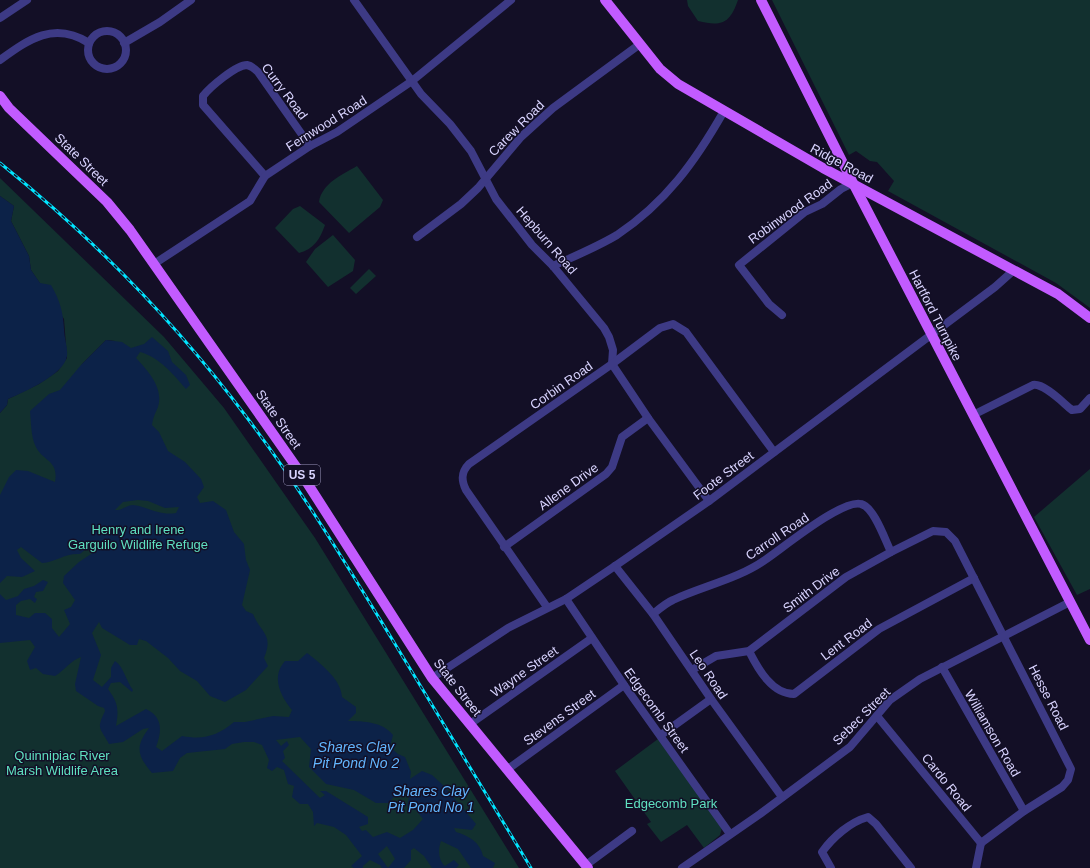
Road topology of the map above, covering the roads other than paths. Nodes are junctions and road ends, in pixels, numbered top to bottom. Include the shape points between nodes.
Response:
1 (27, 0) edge
2 (190, 0) edge
3 (355, 0) edge
4 (510, 0) edge
5 (605, 0) edge
6 (761, 0) edge
7 (0, 18) edge
8 (124, 42) junction
9 (89, 43) junction
10 (640, 44) junction
11 (0, 60) edge
12 (412, 81) junction
13 (0, 96) edge
14 (724, 111) junction
15 (310, 146) junction
16 (265, 176) junction
17 (486, 177) junction
18 (853, 183) junction
19 (417, 237) dead end
20 (154, 264) junction
21 (554, 266) junction
22 (1014, 270) junction
23 (782, 315) dead end
24 (1090, 318) edge
25 (931, 334) junction
26 (612, 364) junction
27 (1090, 398) edge
28 (973, 415) junction
29 (648, 418) junction
30 (774, 452) junction
31 (709, 501) junction
32 (946, 532) joint
33 (504, 547) junction
34 (891, 552) junction
35 (615, 566) junction
36 (974, 578) junction
37 (566, 599) junction
38 (1070, 602) junction
39 (546, 607) junction
40 (653, 614) junction
41 (1004, 635) junction
42 (592, 638) junction
43 (1090, 640) edge
44 (749, 651) junction
45 (942, 667) junction
46 (692, 670) junction
47 (432, 678) junction
48 (624, 685) junction
49 (711, 699) junction
50 (877, 716) junction
51 (470, 724) junction
52 (660, 735) junction
53 (508, 769) junction
54 (782, 796) junction
55 (1024, 811) junction
56 (632, 831) dead end
57 (730, 834) junction
58 (981, 843) junction
59 (587, 867) edge
60 (682, 868) edge
61 (831, 868) edge
62 (911, 868) edge
63 (976, 868) edge

1 - 7 street
2 - 8 street via 160,22
3 - 12 street, Hepburn Road
4 - 12 street, Fernwood Road
5 - 10 main road, Ridge Road
6 - 18 main road, Hartford Turnpike
8 - 9 street via 117,34 106,31 96,34
8 - 9 street via 126,48 122,60 113,68 107,69 91,61 88,55
9 - 11 street via 71,34 51,33 30,39
10 - 14 main road, Ridge Road via 672,80
10 - 17 street, Carew Road via 554,108 521,137
12 - 15 street, Fernwood Road via 337,132
12 - 17 street, Hepburn Road via 471,151
13 - 20 main road, State Street / US 5 via 9,108 107,202
14 - 18 main road, Ridge Road
14 - 21 street via 697,155 664,197 616,235
15 - 16 street, Fernwood Road
15 - 16 street, Curry Road via 258,72 250,65 242,66 209,89 203,96 203,106
16 - 20 street, Fernwood Road via 250,201
17 - 19 street, Carew Road via 462,204
17 - 21 street, Hepburn Road via 496,199 532,245
18 - 22 main road, Ridge Road
18 - 23 street, Robinwood Road via 805,212 739,265 769,304
18 - 25 main road, Hartford Turnpike
20 - 47 main road, State Street / US 5 via 308,484
21 - 26 street, Hepburn Road via 610,337 613,350
22 - 24 main road, Ridge Road via 1058,294
22 - 25 street, Foote Street
25 - 28 main road, Hartford Turnpike
25 - 30 street, Foote Street
26 - 29 street
26 - 30 street, Corbin Road via 660,328 669,324 678,326 686,332
26 - 33 street, Corbin Road via 466,468 462,478 466,490
27 - 28 street via 1080,409 1072,410 1044,388 1033,384
28 - 38 main road, Hartford Turnpike
29 - 31 street
29 - 33 street, Allene Drive via 622,437 612,467 606,474
30 - 31 street, Foote Street
31 - 35 street, Foote Street
32 - 34 street, Smith Drive via 933,531
32 - 36 street, Hesse Road via 955,541
33 - 39 street, Corbin Road
34 - 40 street, Carroll Road via 871,511 863,504 852,504 826,517 764,561 733,577 672,600
34 - 44 street, Smith Drive via 846,577
35 - 37 street, Foote Street
35 - 40 street, Leo Road
36 - 41 street, Hesse Road
36 - 44 street, Lent Road via 879,629 794,694 785,694 774,687 754,662
37 - 39 street, Foote Street
37 - 42 street, Edgecomb Street
38 - 41 street, Sebec Street
38 - 43 main road, Hartford Turnpike
39 - 47 street, Foote Street via 508,628
40 - 46 street, Leo Road
41 - 45 street, Sebec Street
41 - 55 street, Hesse Road via 1071,769 1065,784
42 - 48 street, Edgecomb Street
42 - 51 street, Wayne Street
44 - 46 street, Smith Drive via 716,656
45 - 50 street, Sebec Street via 890,700
45 - 55 street, Williamson Road
46 - 49 street, Leo Road
47 - 51 main road, State Street / US 5
48 - 52 street, Edgecomb Street
48 - 53 street, Stevens Street
49 - 52 street
49 - 54 street, Leo Road
50 - 54 street, Sebec Street via 850,747
50 - 58 street, Cardo Road
51 - 53 main road, State Street / US 5
52 - 57 street, Edgecomb Street
53 - 59 main road, State Street / US 5
54 - 57 street, Sebec Street
55 - 58 street, Hesse Road
56 - 59 street
57 - 60 street, Sebec Street
58 - 63 street
61 - 62 street via 822,852 829,842 857,820 868,817

